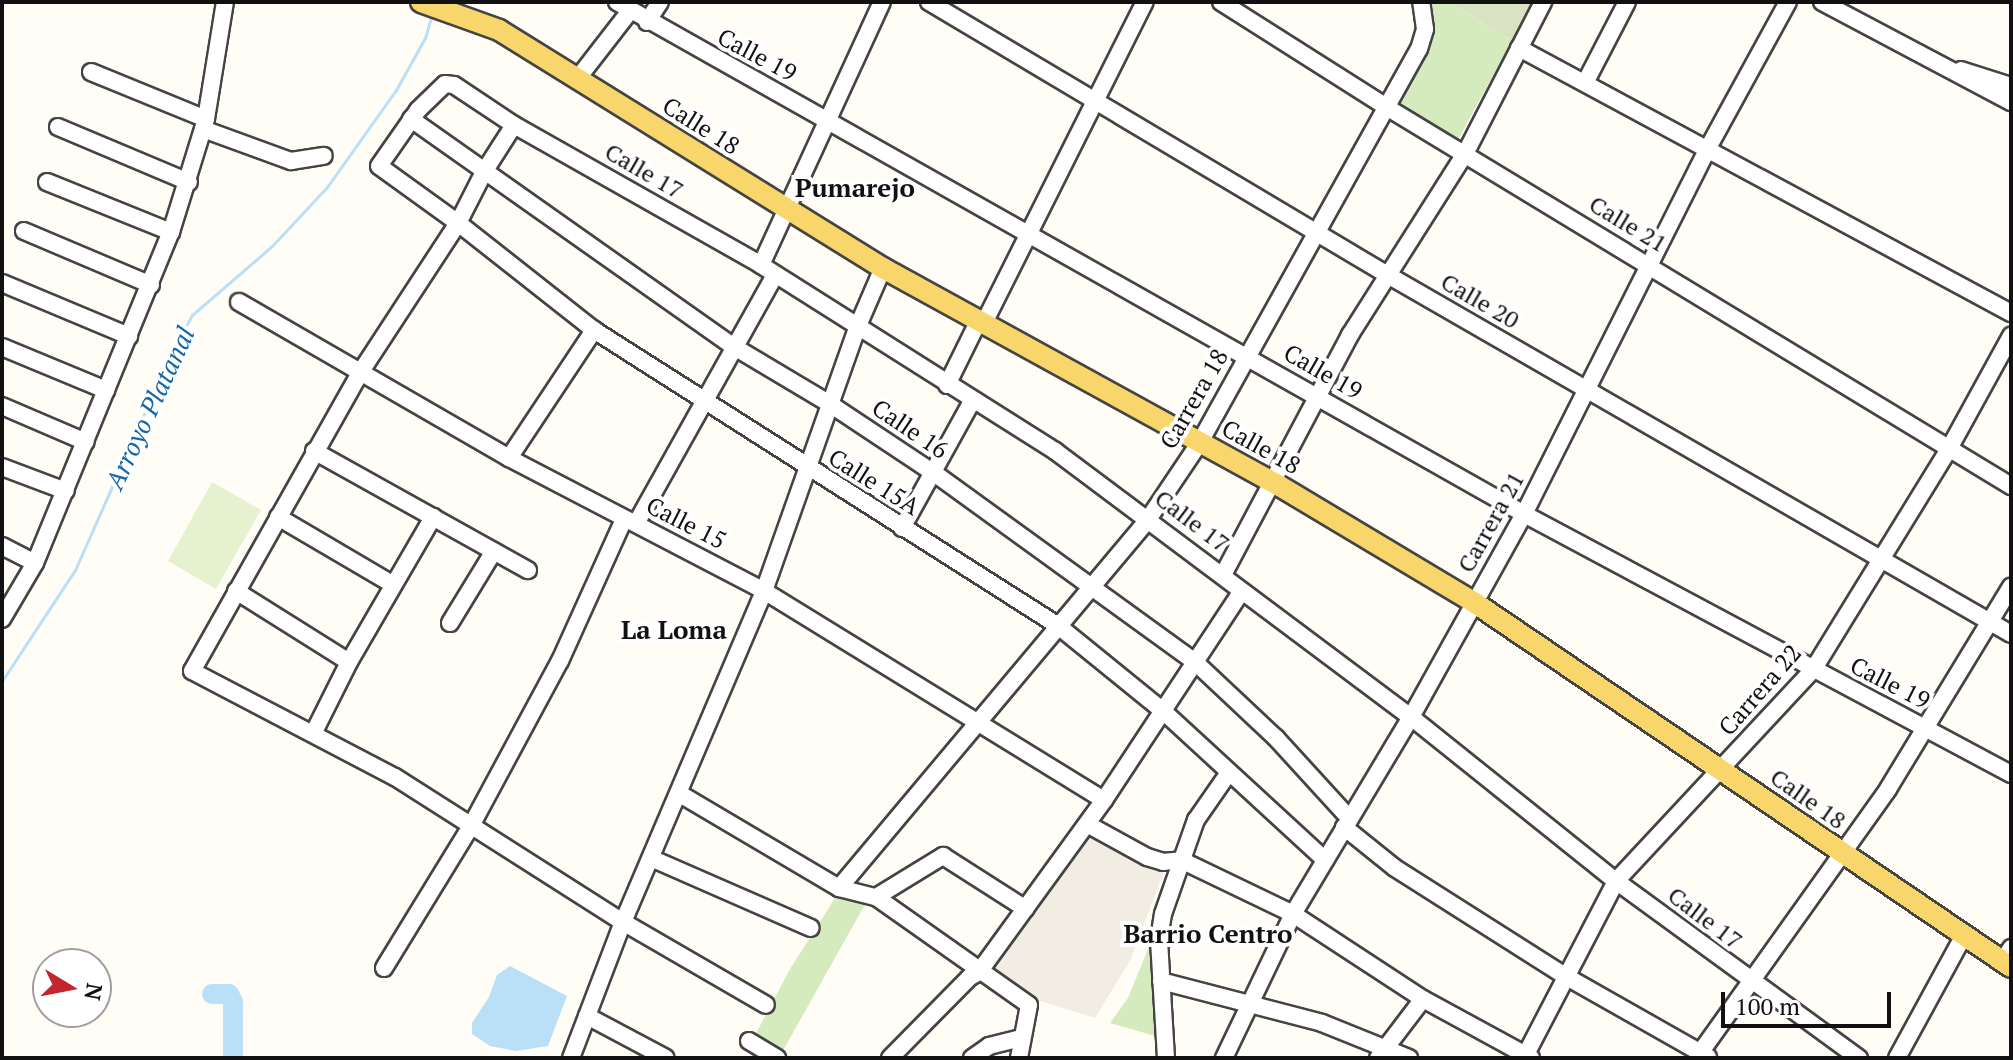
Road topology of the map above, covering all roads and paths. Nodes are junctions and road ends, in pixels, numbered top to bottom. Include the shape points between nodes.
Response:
1 (225, 2) edge
2 (421, 2) edge
3 (660, 2) edge
4 (882, 2) edge
5 (929, 2) edge
6 (1145, 2) edge
7 (1221, 2) edge
8 (1421, 2) edge
9 (1543, 2) edge
10 (1627, 2) edge
11 (1788, 2) edge
12 (1822, 2) edge
13 (623, 6) edge
14 (454, 9) edge
15 (647, 22) junction
16 (1519, 48) junction
17 (1952, 69) junction
18 (91, 72) dead end
19 (578, 78) junction
20 (1585, 83) junction
21 (2011, 86) edge
22 (1096, 100) junction
23 (2011, 102) edge
24 (1388, 108) junction
25 (411, 119) junction
26 (829, 120) junction
27 (205, 124) junction
28 (514, 125) junction
29 (58, 127) dead end
30 (1708, 148) junction
31 (1465, 154) junction
32 (324, 156) dead end
33 (484, 172) junction
34 (47, 182) dead end
35 (189, 182) junction
36 (786, 211) junction
37 (458, 223) junction
38 (24, 231) dead end
39 (171, 232) junction
40 (1317, 232) junction
41 (1031, 233) junction
42 (1650, 266) junction
43 (883, 268) junction
44 (768, 270) junction
45 (1386, 274) junction
46 (2, 283) edge
47 (151, 285) junction
48 (239, 302) dead end
49 (2011, 313) edge
50 (981, 324) junction
51 (857, 328) junction
52 (594, 330) junction
53 (129, 336) junction
54 (2011, 336) edge
55 (2, 347) edge
56 (736, 348) junction
57 (1247, 355) junction
58 (360, 373) junction
59 (947, 385) junction
60 (106, 390) junction
61 (1588, 391) junction
62 (1316, 397) junction
63 (972, 401) junction
64 (706, 403) junction
65 (830, 404) junction
66 (2, 406) edge
67 (86, 442) junction
68 (1200, 442) junction
69 (1950, 447) junction
70 (314, 451) junction
71 (509, 458) junction
72 (2, 467) edge
73 (807, 469) junction
74 (934, 473) junction
75 (1274, 482) junction
76 (2011, 486) edge
77 (66, 491) junction
78 (1524, 514) junction
79 (278, 517) junction
80 (433, 517) junction
81 (1149, 518) junction
82 (631, 521) junction
83 (902, 528) junction
84 (2, 546) edge
85 (494, 551) junction
86 (1880, 560) junction
87 (35, 563) junction
88 (528, 570) dead end
89 (1223, 575) junction
90 (392, 584) junction
91 (1088, 587) junction
92 (2011, 587) edge
93 (236, 591) junction
94 (764, 591) junction
95 (1242, 591) junction
96 (1475, 603) junction
97 (2, 619) edge
98 (1989, 620) junction
99 (450, 623) dead end
100 (1057, 625) junction
101 (2011, 634) edge
102 (349, 662) junction
103 (1195, 662) junction
104 (1813, 670) junction
105 (1163, 711) junction
106 (1411, 717) junction
107 (978, 723) junction
108 (1925, 728) junction
109 (314, 732) junction
110 (1721, 770) junction
111 (1228, 774) junction
112 (2011, 774) edge
113 (680, 794) junction
114 (1104, 800) junction
115 (1346, 822) junction
116 (1087, 824) junction
117 (471, 826) junction
118 (1843, 856) junction
119 (653, 859) junction
120 (1181, 860) junction
121 (1325, 860) junction
122 (1616, 881) junction
123 (839, 888) junction
124 (876, 897) junction
125 (1026, 909) junction
126 (1293, 914) junction
127 (623, 922) junction
128 (811, 928) dead end
129 (1963, 937) junction
130 (2008, 959) edge
131 (384, 968) dead end
132 (979, 972) junction
133 (1565, 976) junction
134 (1749, 980) junction
135 (1161, 981) junction
136 (1423, 999) junction
137 (1249, 1001) junction
138 (766, 1005) dead end
139 (587, 1016) junction
140 (1022, 1038) junction
141 (749, 1041) dead end
142 (1382, 1053) edge
143 (1704, 1055) edge
144 (1170, 1056) edge
145 (1527, 1057) edge
146 (571, 1058) edge
147 (666, 1058) edge
148 (777, 1058) edge
149 (890, 1058) edge
150 (972, 1058) edge
151 (1019, 1058) edge
152 (1224, 1058) edge
153 (1409, 1058) edge
154 (1859, 1058) edge
155 (1897, 1058) edge

1 - 27 street
2 - 14 main road, Calle 18
3 - 15 street
4 - 26 street
5 - 22 street, Calle 20
6 - 22 street
7 - 24 street, Calle 21
8 - 24 street, Carrera 18 via 1425,29 1419,49
9 - 16 street
10 - 20 street
11 - 30 street, Carrera 21
12 - 17 street
13 - 15 street, Calle 19
13 - 19 street
14 - 19 main road, Calle 18
15 - 26 street, Calle 19
16 - 20 street
16 - 31 street
17 - 21 street
17 - 23 street
18 - 27 street
19 - 36 main road, Calle 18
20 - 30 street
22 - 40 street, Calle 20
22 - 41 street
24 - 31 street, Calle 21
24 - 40 street, Carrera 18
25 - 28 street, Calle 17 via 445,84
25 - 33 street, Calle 16
25 - 37 street, Calle 15A via 379,166
26 - 36 street
26 - 41 street, Calle 19
27 - 32 street via 291,161
27 - 35 street
28 - 33 street
28 - 44 street, Calle 17
29 - 35 street
30 - 42 street, Carrera 21
30 - 49 street
31 - 42 street, Calle 21
31 - 45 street
33 - 37 street
33 - 56 street, Calle 16
34 - 39 street
35 - 39 street
36 - 43 main road, Calle 18
36 - 44 street
37 - 52 street, Calle 15A
37 - 58 street
38 - 47 street
39 - 47 street
40 - 45 street, Calle 20
40 - 57 street, Carrera 18
41 - 50 street
41 - 57 street, Calle 19
42 - 61 street, Carrera 21
42 - 69 street, Calle 21
43 - 50 main road, Calle 18
43 - 51 street
44 - 51 street, Calle 17
44 - 56 street
45 - 61 street, Calle 20
45 - 62 street
46 - 53 street
47 - 53 street
48 - 58 street, Calle 15
50 - 59 street
50 - 68 main road, Calle 18
51 - 59 street, Calle 17
51 - 65 street
52 - 64 street, Calle 15A
52 - 71 street
53 - 60 street
54 - 69 street, Carrera 22
55 - 60 street
56 - 64 street
56 - 65 street, Calle 16
57 - 62 street, Calle 19
57 - 68 street, Carrera 18
58 - 70 street
58 - 71 street, Calle 15
59 - 63 street, Calle 17
60 - 67 street
61 - 78 street, Carrera 21
61 - 86 street, Calle 20
62 - 75 street
62 - 78 street, Calle 19
63 - 74 street
63 - 81 street, Calle 17 via 1055,451
64 - 73 street, Calle 15A
64 - 82 street
65 - 73 street
65 - 74 street, Calle 16
66 - 67 street
67 - 77 street
68 - 75 main road, Calle 18
68 - 81 street, Carrera 18
69 - 76 street, Calle 21
69 - 86 street, Carrera 22
70 - 79 street
70 - 80 street
71 - 82 street, Calle 15
72 - 77 street
73 - 83 street, Calle 15A
73 - 94 street
74 - 83 street
74 - 91 street, Calle 16
75 - 89 street
75 - 96 main road, Calle 18
77 - 87 street
78 - 96 street, Carrera 21
78 - 104 street, Calle 19
79 - 90 street
79 - 93 street
80 - 85 street
80 - 90 street
81 - 89 street, Calle 17
81 - 91 street, Carrera 18
82 - 94 street, Calle 15
82 - 117 street
83 - 100 street, Calle 15A
84 - 87 street
85 - 88 street
85 - 99 street
86 - 98 street, Calle 20
86 - 104 street, Carrera 22
87 - 97 street
89 - 95 street, Calle 17
90 - 102 street
91 - 100 street, Carrera 18
91 - 103 street, Calle 16
92 - 98 street
93 - 102 street
93 - 109 street via 192,671
94 - 107 street, Calle 15
94 - 113 street
95 - 103 street
95 - 106 street, Calle 17
96 - 106 street, Carrera 21
96 - 110 main road, Calle 18
98 - 101 street, Calle 20
98 - 108 street
100 - 105 street, Calle 15A
100 - 107 street, Carrera 18
102 - 109 street
103 - 105 street
103 - 115 street, Calle 16 via 1276,738
104 - 108 street, Calle 19
104 - 110 street, Carrera 22
105 - 111 street, Calle 15A
105 - 114 street
106 - 115 street, Carrera 21
106 - 122 street, Calle 17
107 - 114 street, Calle 15
107 - 123 street, Carrera 18
108 - 112 street, Calle 19
108 - 118 street
109 - 117 street
110 - 118 main road, Calle 18
110 - 122 street, Carrera 22
111 - 120 street via 1196,820
111 - 121 street, Calle 15A
113 - 119 street
113 - 123 street
114 - 116 street
115 - 121 street, Carrera 21
115 - 133 street, Calle 16 via 1395,868
116 - 120 street via 1147,857
116 - 125 street
117 - 127 street
117 - 131 street
118 - 129 main road, Calle 18
118 - 134 street
119 - 127 street
119 - 128 street
120 - 126 street
120 - 135 street via 1163,914
121 - 126 street, Carrera 21
122 - 133 street, Carrera 22
122 - 134 street, Calle 17
123 - 124 street
124 - 125 street via 943,856
124 - 132 street
125 - 132 street
126 - 136 street
126 - 137 street, Carrera 21
127 - 138 street
127 - 139 street
129 - 130 main road, Calle 18
129 - 155 street
132 - 140 street via 1029,1005
132 - 149 street
133 - 143 street, Calle 16
133 - 145 street, Carrera 22
134 - 143 street
134 - 154 street, Calle 17
135 - 137 street
135 - 144 street
136 - 142 street
136 - 145 street
137 - 142 street via 1322,1023
137 - 152 street, Carrera 21
139 - 146 street
139 - 147 street
140 - 150 street via 989,1046
140 - 151 street
141 - 148 street
142 - 153 street

